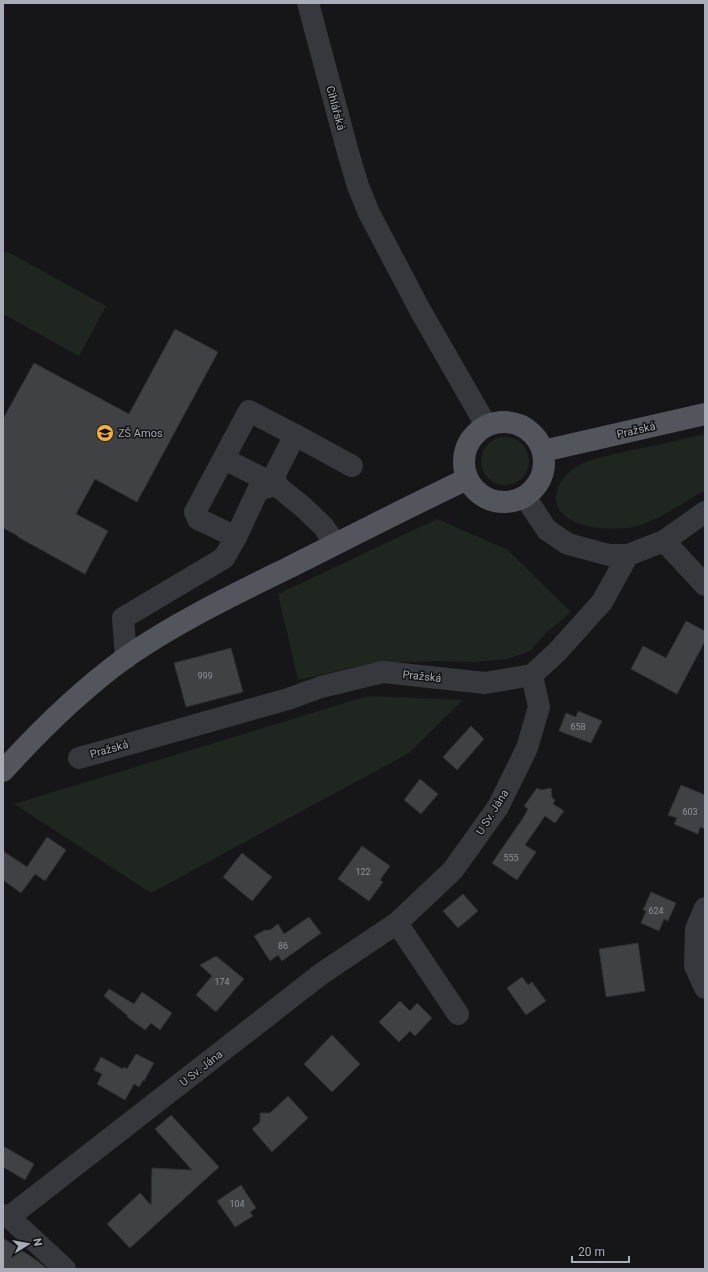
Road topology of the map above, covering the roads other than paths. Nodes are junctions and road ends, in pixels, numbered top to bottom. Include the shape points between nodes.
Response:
1 (308, 3) edge
2 (705, 414) edge
3 (486, 425) junction
4 (295, 435) junction
5 (543, 451) junction
6 (224, 459) junction
7 (352, 466) dead end
8 (467, 479) junction
9 (276, 485) junction
10 (525, 497) junction
11 (705, 512) edge
12 (236, 537) junction
13 (664, 541) junction
14 (335, 544) junction
15 (628, 555) junction
16 (705, 585) edge
17 (126, 658) junction
18 (532, 676) junction
19 (79, 758) dead end
20 (5, 764) edge
21 (705, 908) edge
22 (397, 923) junction
23 (705, 988) edge
24 (458, 1014) dead end
25 (6, 1216) edge
26 (65, 1269) edge

1 - 3 street, Cihlářská via 349,156 369,213 420,310
2 - 5 main road, Pražská
3 - 5 main road via 509,421 521,425 539,440
3 - 8 main road via 468,442 464,454
4 - 6 street via 249,411
4 - 7 street
4 - 9 street via 275,474
5 - 10 main road via 545,464 542,477 535,489
6 - 9 street
6 - 12 street via 195,512 198,519
8 - 10 main road via 482,496 492,501 503,503
8 - 14 main road
9 - 12 street via 258,490
9 - 14 street via 324,527
10 - 15 street via 547,530 568,544 609,555
11 - 13 street
12 - 17 street via 224,558 123,618
13 - 15 street
13 - 16 street
14 - 17 main road via 195,616
15 - 18 street via 602,602
17 - 20 main road via 78,696
18 - 19 street, Pražská via 485,683 384,672 321,687 288,699
18 - 22 street, U Sv. Jána via 539,707 527,748 498,806 453,870
21 - 23 street via 696,929 695,966
22 - 24 street
22 - 25 street, U Sv. Jána via 321,974
25 - 26 street

